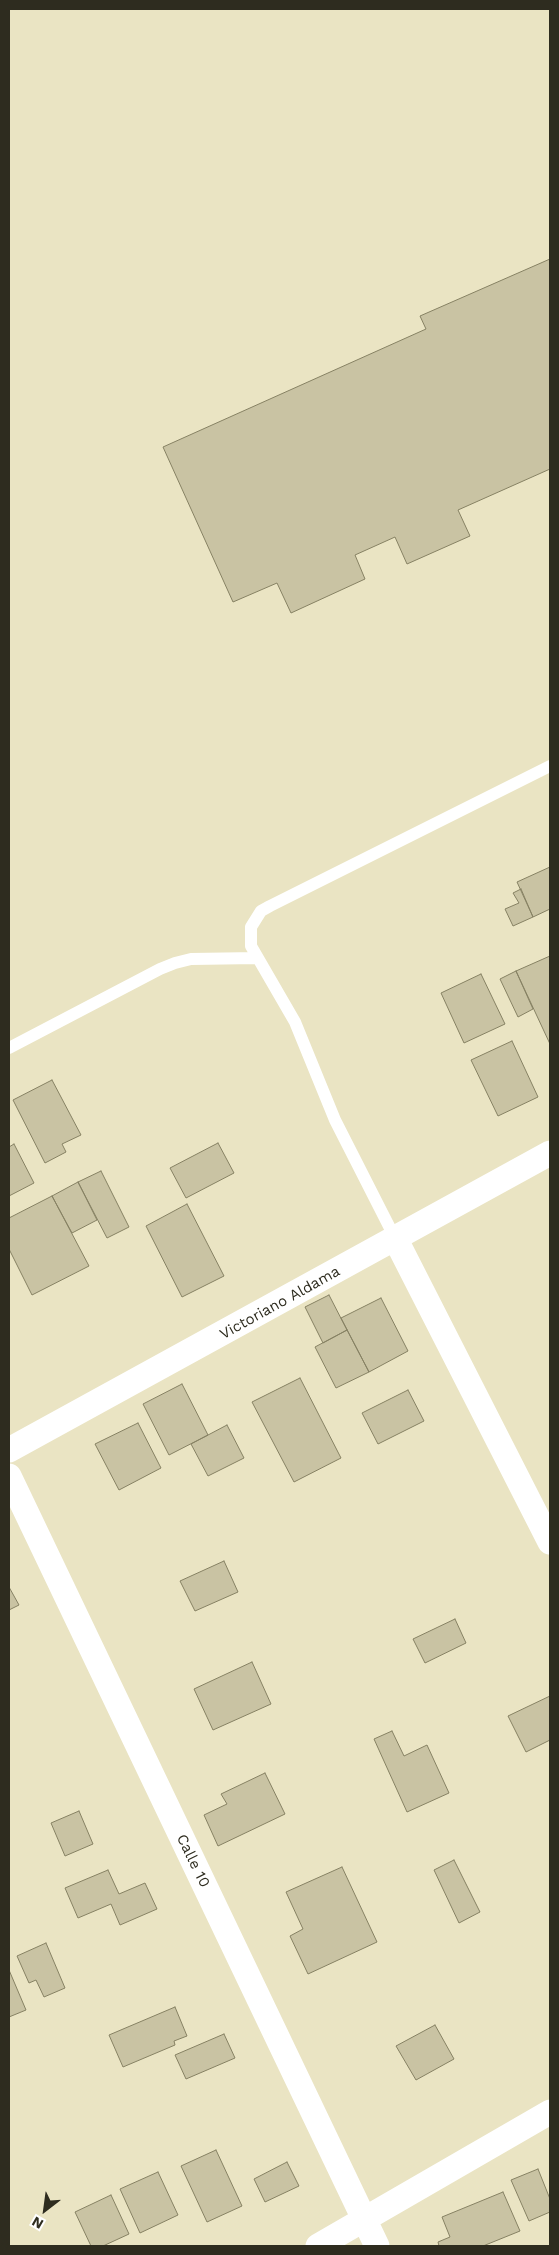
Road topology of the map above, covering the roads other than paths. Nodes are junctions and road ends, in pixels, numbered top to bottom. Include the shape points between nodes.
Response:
1 (550, 766) edge
2 (257, 958) junction
3 (9, 1048) edge
4 (550, 1154) edge
5 (396, 1240) junction
6 (9, 1450) edge
7 (9, 1476) edge
8 (550, 1542) edge
9 (550, 2112) edge
10 (364, 2221) junction
11 (318, 2246) edge
12 (377, 2246) edge

1 - 2 lane via 261,911 254,919 249,937
2 - 3 lane via 191,959 175,963
2 - 5 lane via 295,1022 335,1120
4 - 5 street, Victoriano Aldama
5 - 6 street, Victoriano Aldama
5 - 8 street
7 - 10 street, Calle 10
9 - 10 street
10 - 11 street
10 - 12 street, Calle 10

